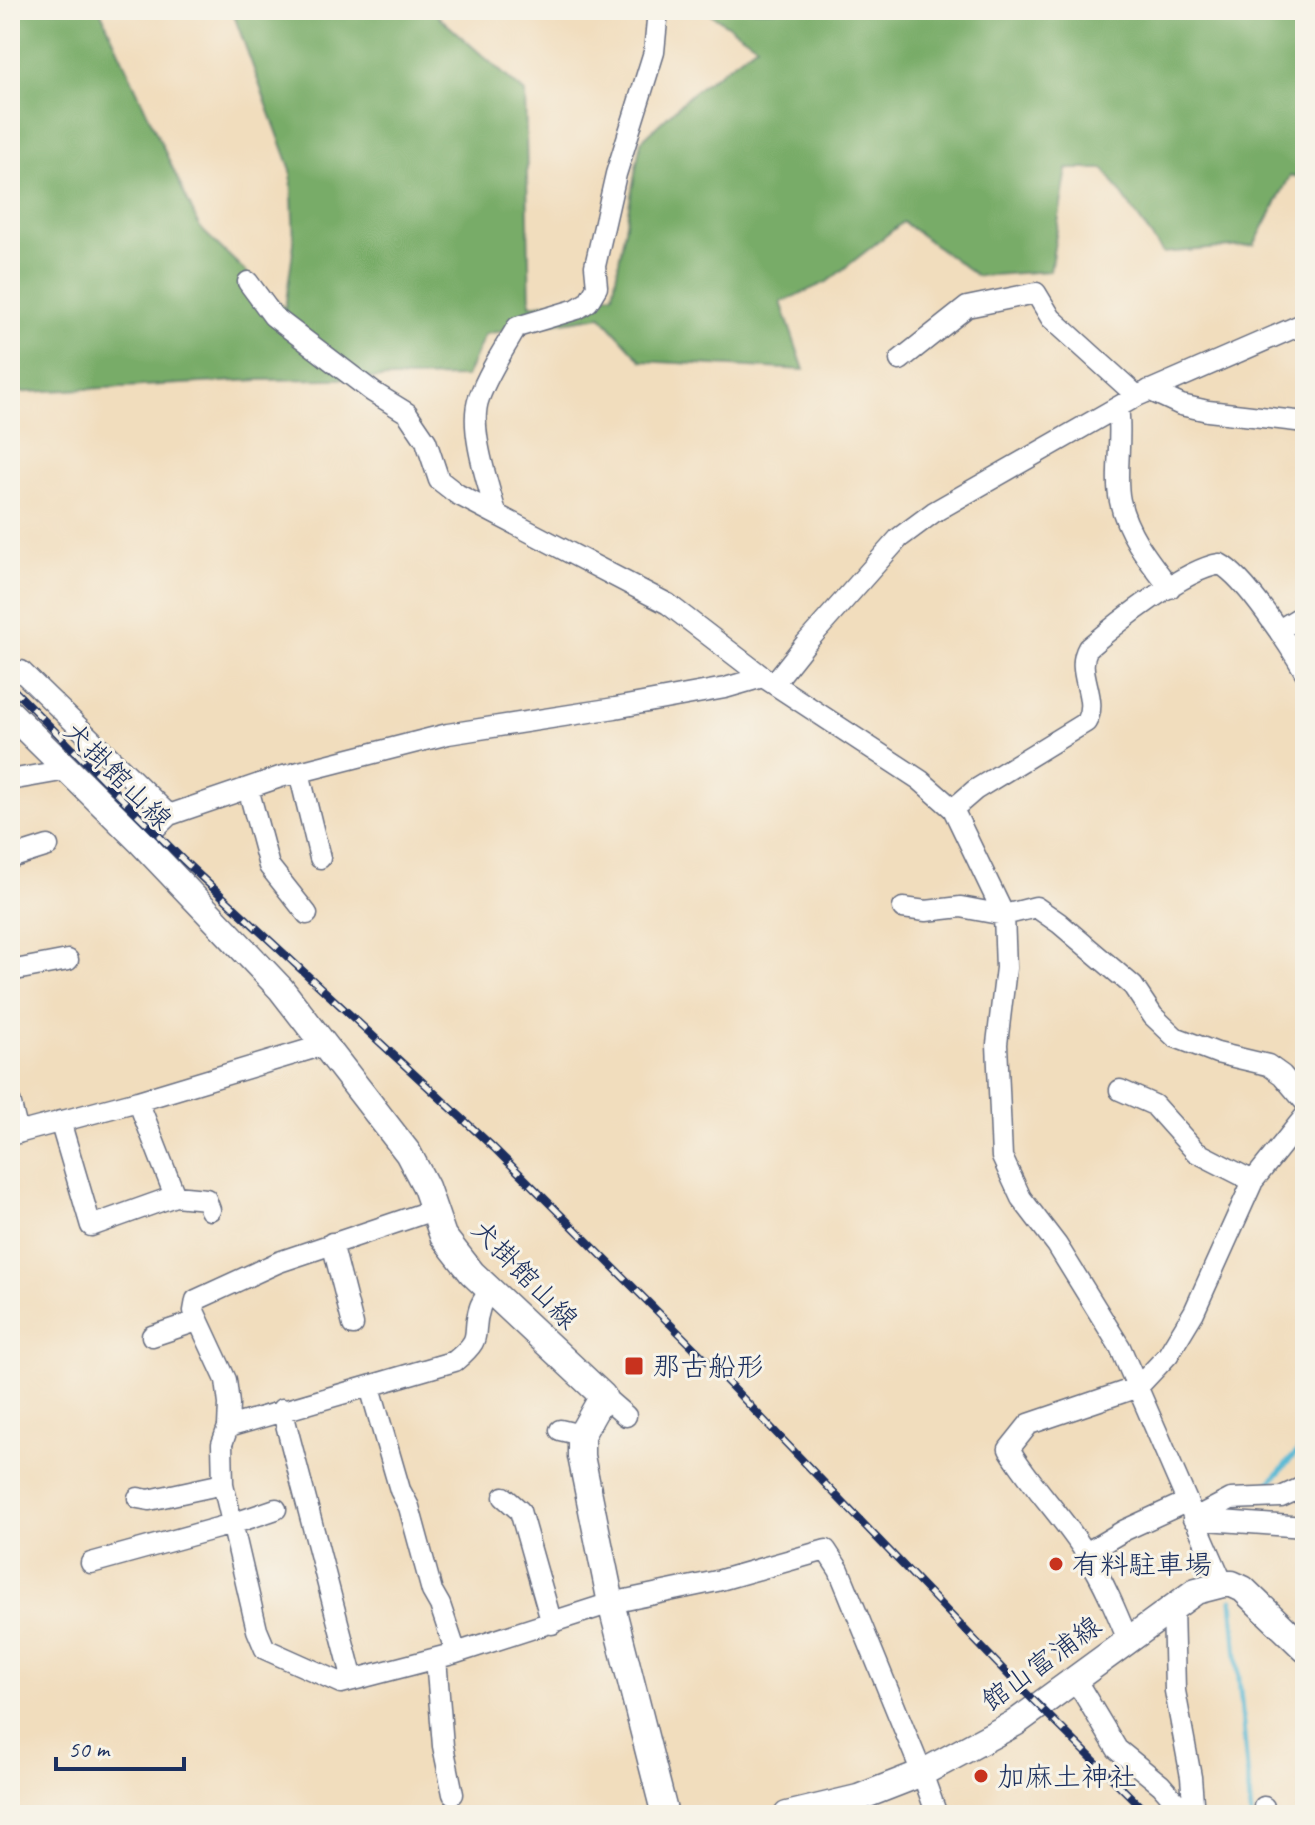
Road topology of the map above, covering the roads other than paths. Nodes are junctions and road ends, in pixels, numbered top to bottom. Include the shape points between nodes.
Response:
1 (658, 10) edge
2 (248, 282) dead end
3 (1305, 323) edge
4 (900, 360) dead end
5 (1143, 393) junction
6 (1118, 407) junction
7 (1305, 422) edge
8 (496, 513) junction
9 (1170, 588) junction
10 (1305, 614) edge
11 (1279, 630) junction
12 (21, 671) dead end
13 (1305, 672) edge
14 (769, 679) junction
15 (10, 713) edge
16 (67, 770) junction
17 (299, 772) junction
18 (10, 780) edge
19 (248, 788) junction
20 (953, 809) junction
21 (169, 815) junction
22 (141, 842) junction
23 (48, 846) dead end
24 (10, 858) edge
25 (320, 858) dead end
26 (903, 908) dead end
27 (307, 914) dead end
28 (1004, 915) junction
29 (68, 960) dead end
30 (10, 971) edge
31 (324, 1045) junction
32 (1120, 1090) dead end
33 (10, 1101) edge
34 (138, 1101) junction
35 (1305, 1102) edge
36 (1305, 1116) edge
37 (60, 1121) junction
38 (14, 1134) edge
39 (1253, 1181) junction
40 (175, 1196) junction
41 (210, 1210) dead end
42 (433, 1210) junction
43 (332, 1243) junction
44 (491, 1289) junction
45 (197, 1321) junction
46 (353, 1325) dead end
47 (152, 1336) dead end
48 (370, 1387) junction
49 (1138, 1387) junction
50 (603, 1396) junction
51 (282, 1409) junction
52 (626, 1416) dead end
53 (228, 1427) junction
54 (223, 1484) junction
55 (1305, 1486) edge
56 (504, 1497) dead end
57 (138, 1498) dead end
58 (276, 1509) dead end
59 (1190, 1510) junction
60 (232, 1524) junction
61 (1305, 1527) edge
62 (1086, 1553) junction
63 (91, 1563) dead end
64 (1223, 1584) junction
65 (611, 1603) junction
66 (1173, 1606) junction
67 (552, 1624) junction
68 (1128, 1640) junction
69 (1305, 1649) edge
70 (446, 1655) junction
71 (1075, 1679) junction
72 (353, 1680) junction
73 (922, 1773) junction
74 (453, 1794) dead end
75 (665, 1815) edge
76 (787, 1815) edge
77 (937, 1815) edge
78 (1187, 1815) edge
79 (1194, 1815) edge

1 - 8 street via 654,52 598,251 597,287 577,309 517,327 478,399 475,418
2 - 8 street via 273,316 407,413 426,441 439,480
3 - 5 street
4 - 5 street via 967,307 1036,293 1051,318
5 - 6 street
5 - 7 street via 1208,411
6 - 9 street via 1120,502 1140,548
6 - 14 street via 909,529
8 - 14 street via 668,604
9 - 11 street via 1199,569 1220,564
9 - 20 street via 1088,648 1083,665 1092,705 1086,722
10 - 11 street
11 - 13 street
12 - 21 street
14 - 17 street via 448,734
14 - 20 street via 920,780
15 - 16 main road, 犬掛館山線
16 - 18 street
16 - 22 main road, 犬掛館山線
17 - 19 street
17 - 25 street
19 - 21 street
19 - 27 street via 269,866
20 - 28 street
21 - 22 street
22 - 31 main road, 犬掛館山線 via 281,989
23 - 24 street
26 - 28 street via 961,907
28 - 35 street via 1036,907 1133,986 1175,1037 1268,1065
28 - 49 street via 1006,968 997,1044 1002,1157 1021,1198 1120,1347
29 - 30 street
31 - 34 street
31 - 42 main road, 犬掛館山線 via 408,1153
32 - 39 street via 1154,1105 1196,1152
33 - 38 street
34 - 37 street
34 - 40 street
36 - 39 street
37 - 38 street
37 - 40 street via 91,1226
39 - 49 street via 1181,1338
40 - 41 street via 206,1199
42 - 43 street
42 - 44 main road, 犬掛館山線 via 443,1236
43 - 45 street via 196,1300
43 - 46 street
44 - 48 street via 480,1307 477,1336 455,1361
44 - 50 main road, 犬掛館山線
45 - 47 street
45 - 53 street via 226,1380
48 - 51 street
48 - 70 street via 440,1605
49 - 59 street
49 - 62 street via 1029,1424 1009,1449
50 - 52 street
50 - 65 main road via 570,1432 581,1456
51 - 53 street
51 - 72 street
53 - 54 street via 222,1444
54 - 57 street
54 - 60 street
55 - 59 street via 1281,1497 1231,1499
56 - 67 street via 520,1511
58 - 60 street
59 - 61 street
59 - 62 street via 1125,1530
59 - 64 street
60 - 63 street
60 - 72 street via 261,1643 341,1683
62 - 68 street
64 - 66 main road, 館山富浦線 via 1196,1591
64 - 69 main road via 1243,1589
65 - 67 street
65 - 73 street via 717,1581 826,1550 839,1570
65 - 75 main road
66 - 68 main road, 館山富浦線
66 - 79 street via 1175,1691
67 - 70 street
68 - 71 main road, 館山富浦線
70 - 72 street
70 - 74 street via 443,1746
71 - 73 main road, 館山富浦線 via 1006,1729
71 - 78 street via 1117,1749
73 - 76 main road, 館山富浦線 via 858,1798
73 - 77 street

